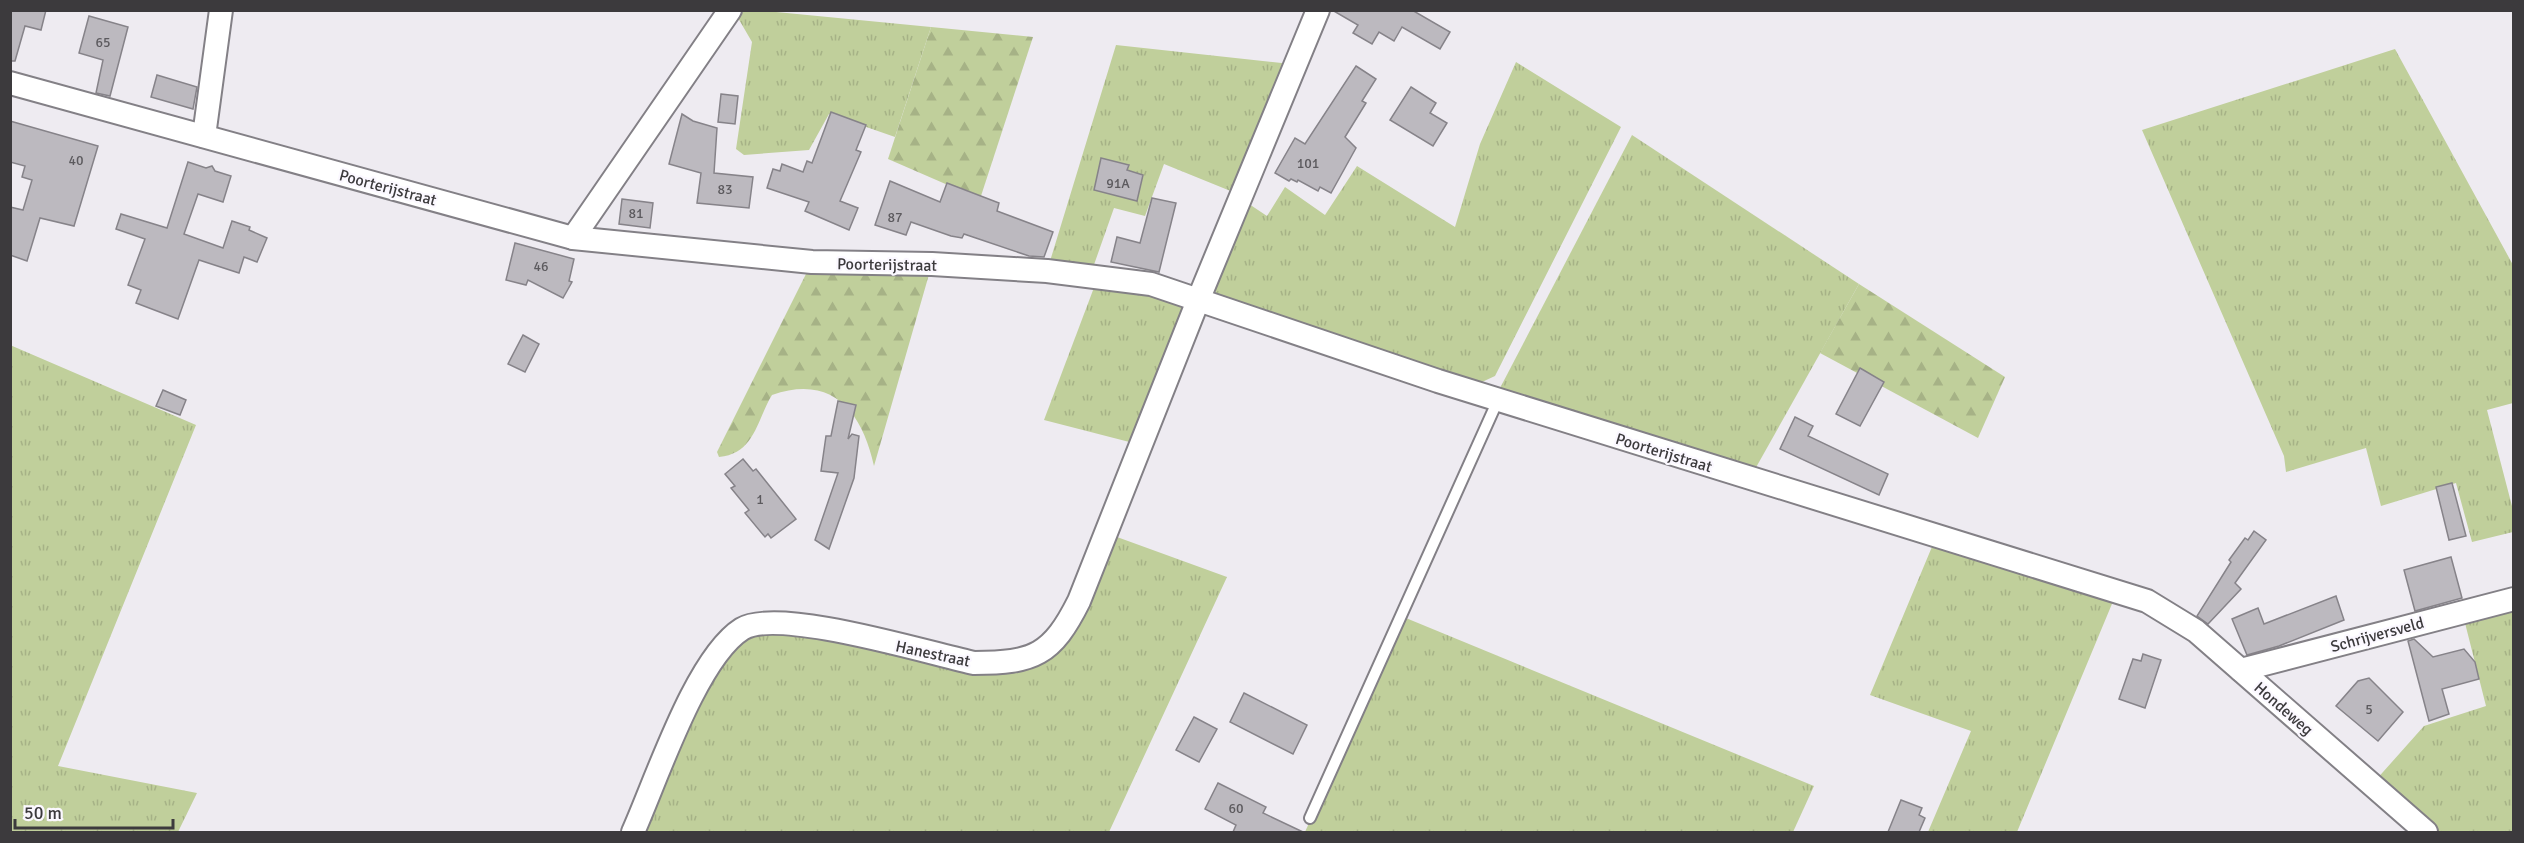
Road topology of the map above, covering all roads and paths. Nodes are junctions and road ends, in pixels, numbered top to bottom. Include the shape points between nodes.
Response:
1 (221, 10) edge
2 (730, 10) edge
3 (1318, 10) edge
4 (10, 83) edge
5 (204, 136) junction
6 (573, 238) junction
7 (1199, 298) junction
8 (1498, 400) junction
9 (2133, 597) joint
10 (2514, 599) edge
11 (2241, 670) junction
12 (1310, 818) dead end
13 (633, 832) edge
14 (2426, 832) edge

1 - 5 street
2 - 6 street
3 - 7 street
4 - 5 street, Poorterijstraat
5 - 6 street, Poorterijstraat
6 - 7 street, Poorterijstraat via 812,262 1047,271 1151,284
7 - 8 street, Poorterijstraat
7 - 13 street, Hanestraat via 1079,601 1053,642 1030,658 974,663 804,624 763,623 743,628 716,654 698,682
8 - 9 street, Poorterijstraat
8 - 12 lane
9 - 11 street, Hondeweg via 2147,601 2196,632
10 - 11 street, Schrijversveld
11 - 14 street, Hondeweg

